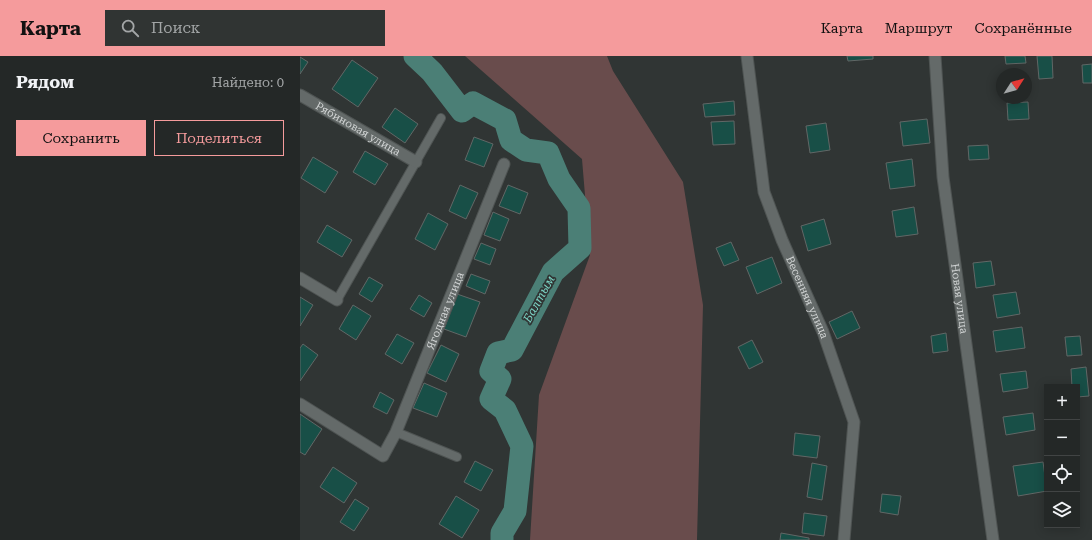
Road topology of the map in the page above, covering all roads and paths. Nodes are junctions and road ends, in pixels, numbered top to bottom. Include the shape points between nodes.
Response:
1 (747, 56) edge
2 (934, 56) edge
3 (300, 95) edge
4 (441, 118) dead end
5 (416, 162) junction
6 (504, 164) dead end
7 (300, 278) edge
8 (337, 300) joint
9 (300, 404) edge
10 (396, 432) junction
11 (457, 457) dead end
12 (844, 540) edge
13 (993, 540) edge

1 - 12 street, Весенняя улица via 764,192 782,240 823,332 854,422
2 - 13 street, Новая улица via 943,177
3 - 5 street, Рябиновая улица
4 - 5 lane
5 - 8 lane
6 - 10 street, Ягодная улица
7 - 8 street
9 - 10 street, Ягодная улица via 383,456
10 - 11 lane

